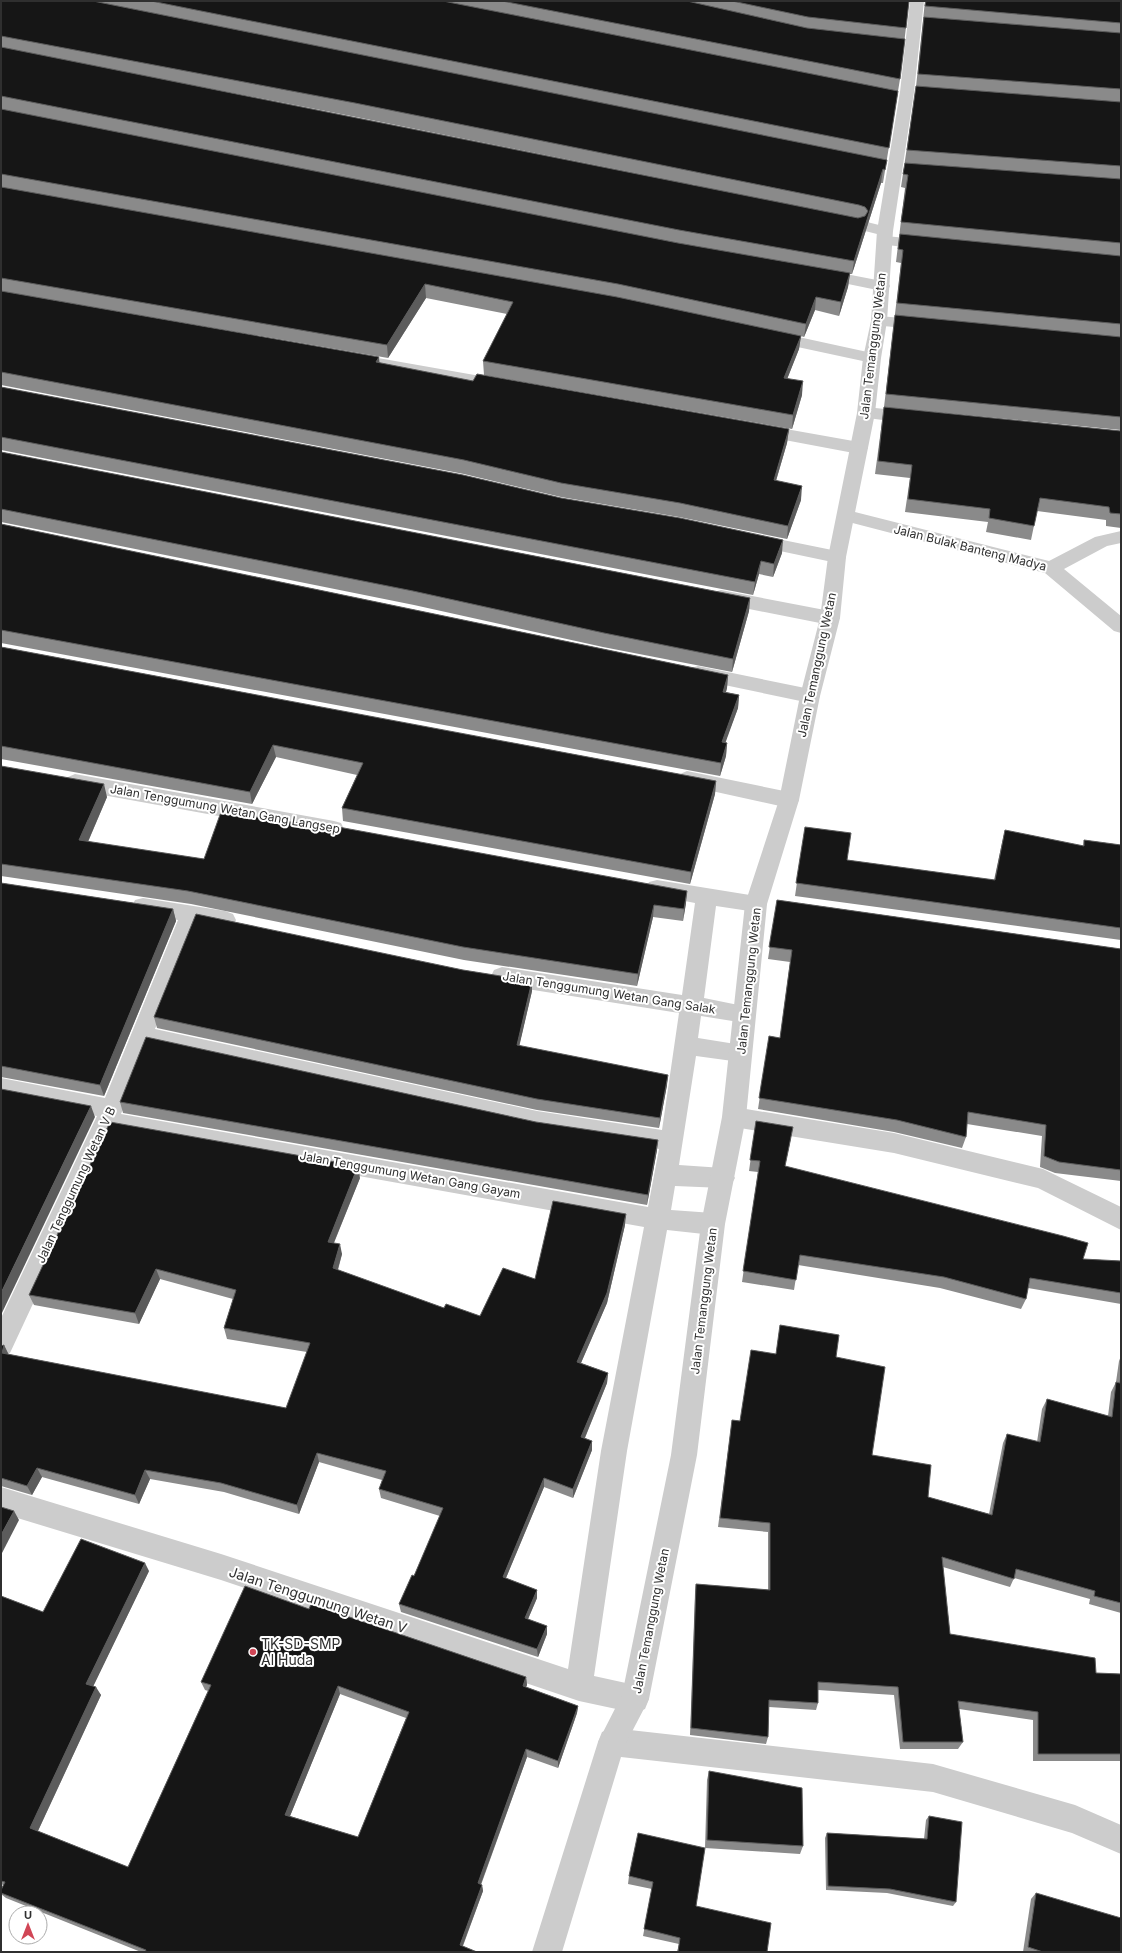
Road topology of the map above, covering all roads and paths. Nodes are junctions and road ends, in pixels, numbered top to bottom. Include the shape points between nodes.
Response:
1 (917, 1) edge
2 (870, 229) junction
3 (948, 247) edge
4 (808, 272) edge
5 (882, 286) junction
6 (879, 321) junction
7 (944, 327) edge
8 (755, 333) edge
9 (859, 355) junction
10 (362, 360) edge
11 (518, 388) edge
12 (866, 413) junction
13 (928, 419) edge
14 (746, 428) edge
15 (847, 446) junction
16 (847, 516) junction
17 (740, 537) edge
18 (1121, 537) edge
19 (827, 555) junction
20 (1051, 568) junction
21 (703, 594) edge
22 (821, 616) junction
23 (1121, 626) edge
24 (678, 669) edge
25 (797, 693) junction
26 (671, 776) edge
27 (56, 778) edge
28 (784, 798) junction
29 (354, 833) edge
30 (636, 884) edge
31 (707, 897) junction
32 (763, 902) junction
33 (123, 903) edge
34 (191, 913) junction
35 (244, 925) edge
36 (480, 972) edge
37 (696, 1007) junction
38 (738, 1012) junction
39 (140, 1035) junction
40 (690, 1046) junction
41 (731, 1051) junction
42 (1, 1088) edge
43 (109, 1115) junction
44 (734, 1118) junction
45 (672, 1141) junction
46 (676, 1175) junction
47 (719, 1178) junction
48 (666, 1219) junction
49 (1121, 1219) edge
50 (705, 1222) junction
51 (1, 1345) edge
52 (1, 1500) edge
53 (587, 1689) junction
54 (632, 1698) junction
55 (612, 1742) junction
56 (1121, 1840) edge
57 (547, 1952) edge

1 - 2 street, Jalan Temanggung Wetan via 921,24 906,48 904,95 893,168
2 - 3 street
2 - 5 street, Jalan Temanggung Wetan
4 - 5 street
5 - 6 street, Jalan Temanggung Wetan
6 - 7 street
6 - 9 street, Jalan Temanggung Wetan
8 - 9 street
9 - 12 street, Jalan Temanggung Wetan
10 - 11 street
12 - 13 street
12 - 15 street, Jalan Temanggung Wetan
14 - 15 street
15 - 16 street, Jalan Temanggung Wetan
16 - 19 street, Jalan Temanggung Wetan
16 - 20 street, Jalan Bulak Banteng Madya
17 - 19 street
18 - 20 street via 1102,541
19 - 22 street, Jalan Temanggung Wetan
20 - 23 street, Jalan Bulak Banteng Madya
21 - 22 street
22 - 25 street, Jalan Temanggung Wetan
24 - 25 street
25 - 28 street, Jalan Temanggung Wetan
26 - 28 street
27 - 29 street, Jalan Tenggumung Wetan Gang Langsep
28 - 32 street, Jalan Temanggung Wetan
30 - 31 street
31 - 32 street
31 - 37 street
32 - 38 street, Jalan Temanggung Wetan
33 - 34 street
34 - 35 street
34 - 39 street, Jalan Tenggumung Wetan V B
36 - 37 street, Jalan Tenggumung Wetan Gang Salak
37 - 38 street, Jalan Tenggumung Wetan Gang Salak
37 - 40 street
38 - 41 street, Jalan Temanggung Wetan
39 - 43 street, Jalan Tenggumung Wetan V B
39 - 45 street via 536,1121
40 - 41 street
40 - 45 street
41 - 44 street, Jalan Temanggung Wetan
42 - 43 street, Jalan Tenggumung Wetan Gang Gayam
43 - 48 street, Jalan Tenggumung Wetan Gang Gayam
43 - 51 street, Jalan Tenggumung Wetan V B
44 - 47 street, Jalan Temanggung Wetan
44 - 49 street via 894,1143 1043,1179
45 - 46 street
46 - 47 street
46 - 48 street
47 - 50 street, Jalan Temanggung Wetan
48 - 50 street, Jalan Tenggumung Wetan Gang Gayam
48 - 53 street via 614,1451
50 - 54 street, Jalan Temanggung Wetan via 684,1455
52 - 53 street, Jalan Tenggumung Wetan V via 221,1567
53 - 54 street, Jalan Tenggumung Wetan V
54 - 55 street, Jalan Temanggung Wetan
55 - 56 street via 933,1778 1075,1819
55 - 57 street, Jalan Temanggung Wetan

